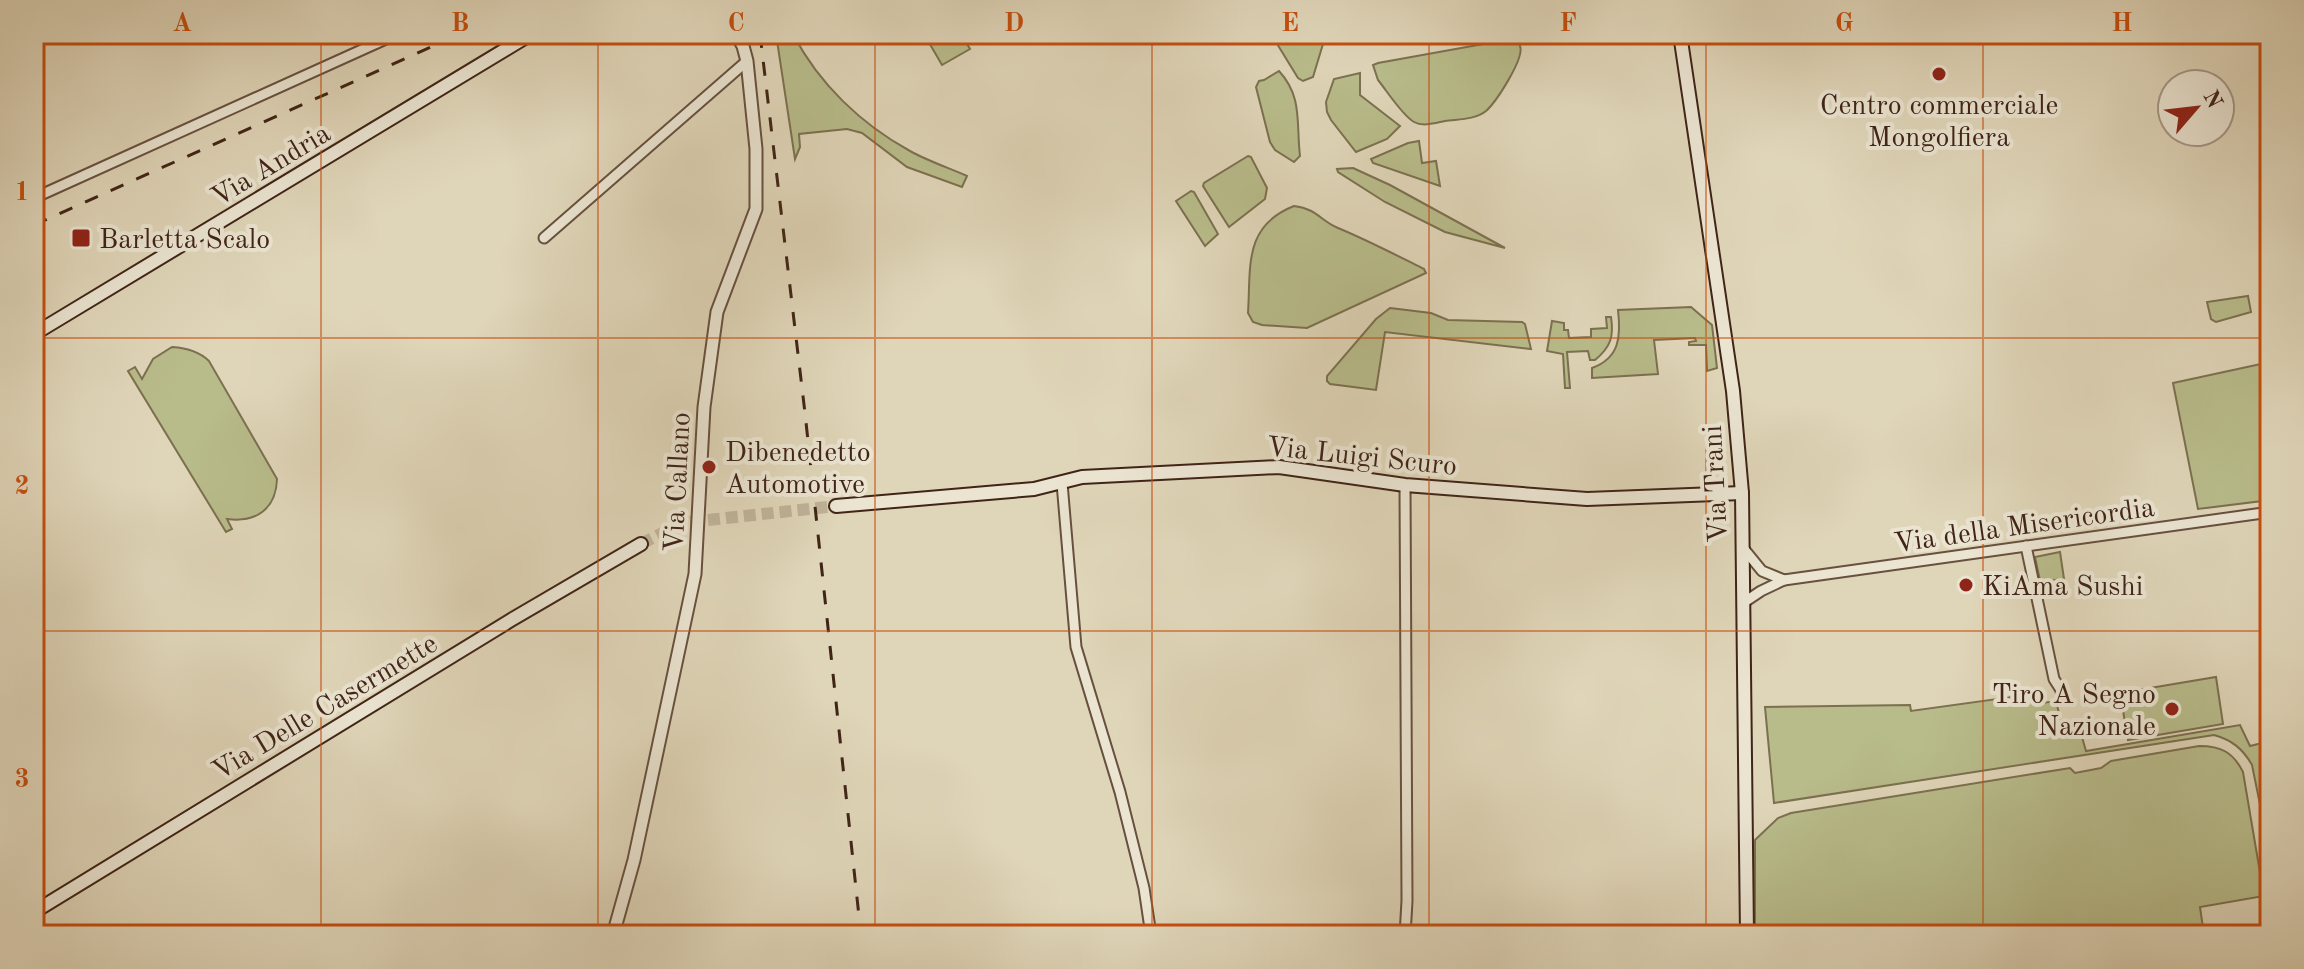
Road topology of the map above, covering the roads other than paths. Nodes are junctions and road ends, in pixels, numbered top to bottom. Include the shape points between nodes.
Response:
1 (369, 34) edge
2 (397, 34) edge
3 (531, 34) edge
4 (736, 34) edge
5 (1680, 34) edge
6 (377, 43) junction
7 (747, 61) junction
8 (34, 198) edge
9 (544, 238) dead end
10 (34, 334) edge
11 (1062, 483) junction
12 (1405, 485) junction
13 (1742, 493) junction
14 (836, 506) tunnel mouth
15 (2270, 512) edge
16 (641, 544) tunnel mouth
17 (1741, 545) junction
18 (2026, 546) junction
19 (1784, 580) junction
20 (1743, 603) junction
21 (2062, 698) dead end
22 (34, 912) edge
23 (613, 935) edge
24 (1151, 935) edge
25 (1405, 935) edge
26 (1747, 935) edge

1 - 6 street
2 - 6 street
3 - 10 main road, Via Andria
4 - 7 street, Via Callano
5 - 13 main road, Via Trani via 1733,391
6 - 8 street
7 - 9 street
7 - 23 street, Via Callano via 756,209 717,312 704,407 695,574
11 - 12 main road, Via Luigi Scuro via 1082,477 1279,467
11 - 14 main road, Via Luigi Scuro
11 - 24 street via 1076,647 1120,792
12 - 13 main road, Via Luigi Scuro via 1587,499
12 - 25 street
13 - 17 main road, Via Trani
15 - 18 street, Via della Misericordia
16 - 22 main road, Via Delle Casermette
17 - 19 street via 1762,571
17 - 20 main road, Via Trani
18 - 19 street, Via della Misericordia
18 - 21 street
19 - 20 street, Via della Misericordia
20 - 26 main road, Via Trani

